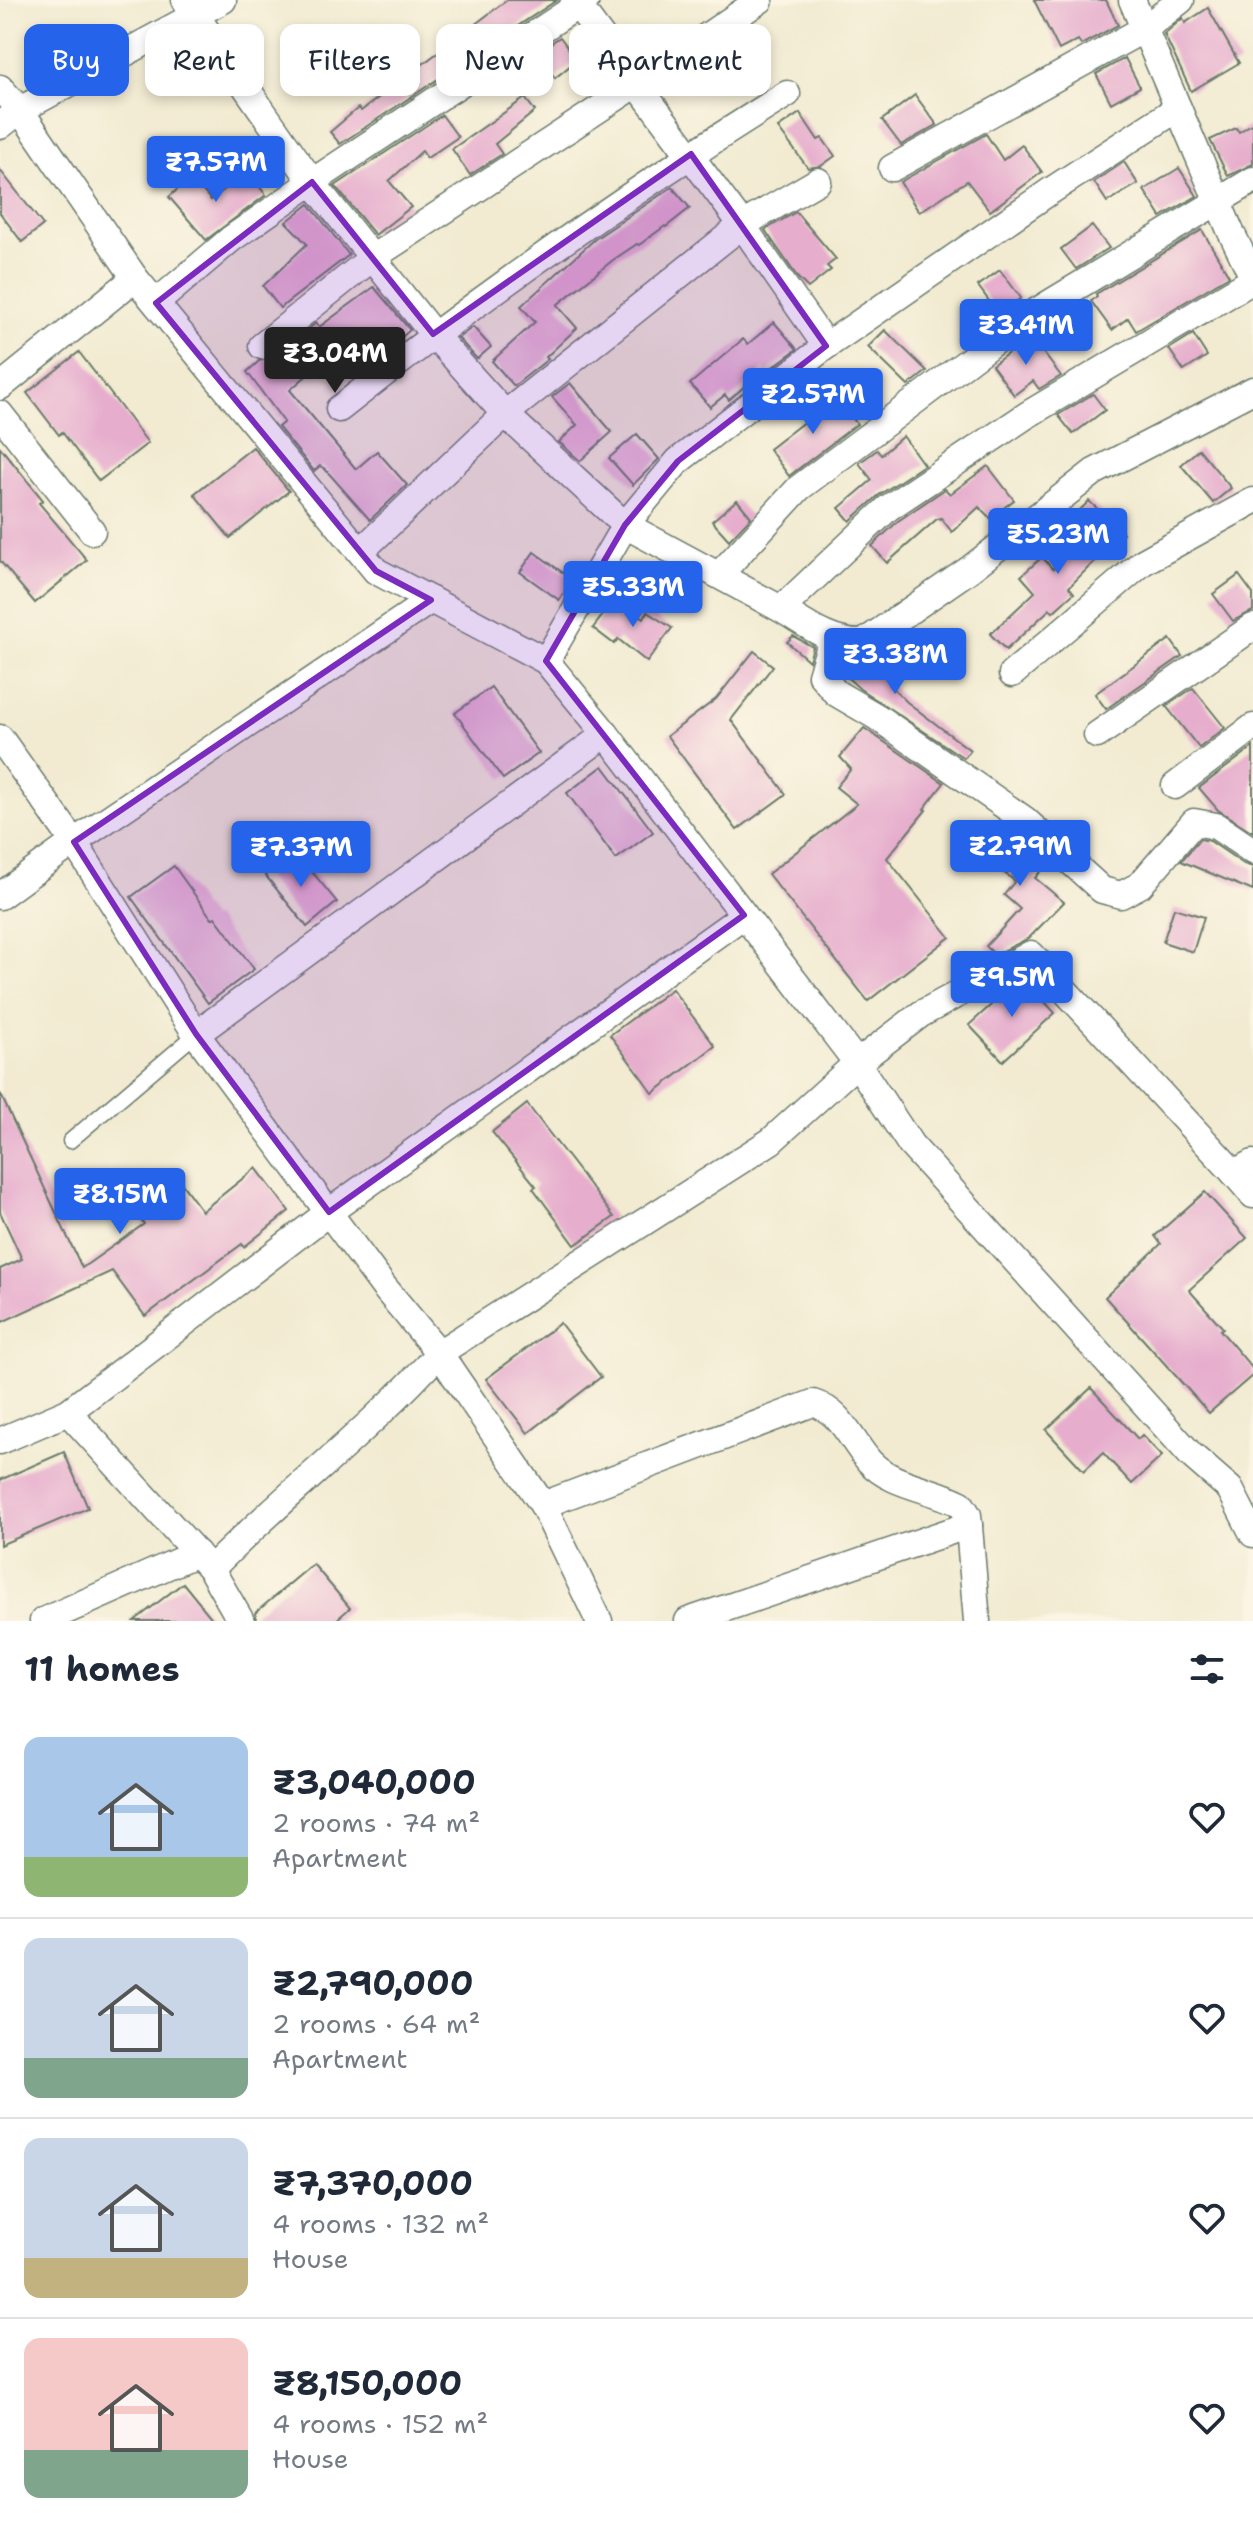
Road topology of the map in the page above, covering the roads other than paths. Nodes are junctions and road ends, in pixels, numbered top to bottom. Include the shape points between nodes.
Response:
1 (223, 0) edge
2 (760, 0) edge
3 (1132, 0) edge
4 (1181, 0) edge
5 (579, 2) edge
6 (190, 7) edge
7 (595, 24) edge
8 (725, 24) edge
9 (1144, 29) junction
10 (0, 88) edge
11 (787, 94) dead end
12 (619, 96) edge
13 (646, 96) edge
14 (1178, 108) junction
15 (10, 118) edge
16 (691, 154) junction
17 (892, 168) dead end
18 (1253, 180) edge
19 (818, 181) dead end
20 (312, 182) junction
21 (1217, 200) junction
22 (742, 225) junction
23 (372, 258) junction
24 (135, 278) junction
25 (1253, 278) edge
26 (156, 303) junction
27 (433, 334) junction
28 (262, 346) dead end
29 (826, 346) junction
30 (0, 387) edge
31 (1253, 390) edge
32 (339, 409) dead end
33 (0, 414) edge
34 (505, 414) junction
35 (1253, 501) edge
36 (625, 525) junction
37 (92, 531) dead end
38 (361, 551) junction
39 (719, 575) junction
40 (431, 600) junction
41 (781, 609) junction
42 (1253, 627) edge
43 (832, 640) junction
44 (546, 661) junction
45 (1012, 674) dead end
46 (1253, 727) edge
47 (606, 734) junction
48 (1097, 735) dead end
49 (0, 738) edge
50 (1175, 786) dead end
51 (74, 842) junction
52 (1253, 850) edge
53 (0, 896) edge
54 (744, 915) junction
55 (196, 1034) junction
56 (857, 1063) junction
57 (70, 1141) dead end
58 (1244, 1168) edge
59 (1253, 1195) edge
60 (329, 1212) junction
61 (439, 1353) junction
62 (68, 1412) junction
63 (0, 1441) edge
64 (543, 1505) junction
65 (969, 1525) junction
66 (1253, 1534) edge
67 (204, 1561) junction
68 (43, 1621) edge
69 (241, 1621) edge
70 (599, 1621) edge
71 (688, 1621) edge
72 (977, 1621) edge

1 - 6 street
2 - 8 street
3 - 9 street
4 - 9 street
5 - 7 street
5 - 20 street
6 - 15 street
6 - 20 street
9 - 14 street
9 - 17 street
10 - 15 street
11 - 16 street
12 - 23 street
13 - 16 street
14 - 21 street
14 - 29 street
15 - 24 street
16 - 22 street
16 - 27 street
18 - 21 street
19 - 22 street
20 - 23 street
20 - 26 street via 231,239
21 - 25 street
21 - 39 street via 1027,317 900,411 799,488
22 - 29 street
22 - 34 street
23 - 27 street
23 - 28 street
24 - 26 street
24 - 30 street
25 - 41 street via 1027,415 888,508
26 - 38 street
27 - 32 street
27 - 34 street
29 - 36 street via 678,461
31 - 43 street via 1094,472 970,569 863,643
33 - 37 street
34 - 36 street
34 - 38 street
35 - 45 street via 1143,562
36 - 39 street
36 - 44 street
38 - 40 street via 376,571
39 - 41 street
40 - 44 street
40 - 51 street
41 - 43 street
42 - 48 street
43 - 52 street via 821,675 836,693 1025,820 1102,890 1121,895 1140,885 1194,822 1216,826
44 - 47 street
46 - 50 street
47 - 54 street
47 - 55 street
49 - 51 street
51 - 53 street
51 - 55 street
54 - 56 street
54 - 60 street
55 - 57 lane
55 - 60 street
56 - 58 street via 921,1014 1031,954
56 - 61 street via 771,1141
56 - 66 street via 911,1145 1191,1455 1230,1489
58 - 59 street
60 - 61 street
60 - 62 street
61 - 64 street
61 - 67 street via 242,1538
62 - 63 street
62 - 67 street
64 - 65 street via 813,1403 837,1416 885,1475 961,1504
64 - 70 street
65 - 71 street
65 - 72 street
67 - 68 street
67 - 69 street

